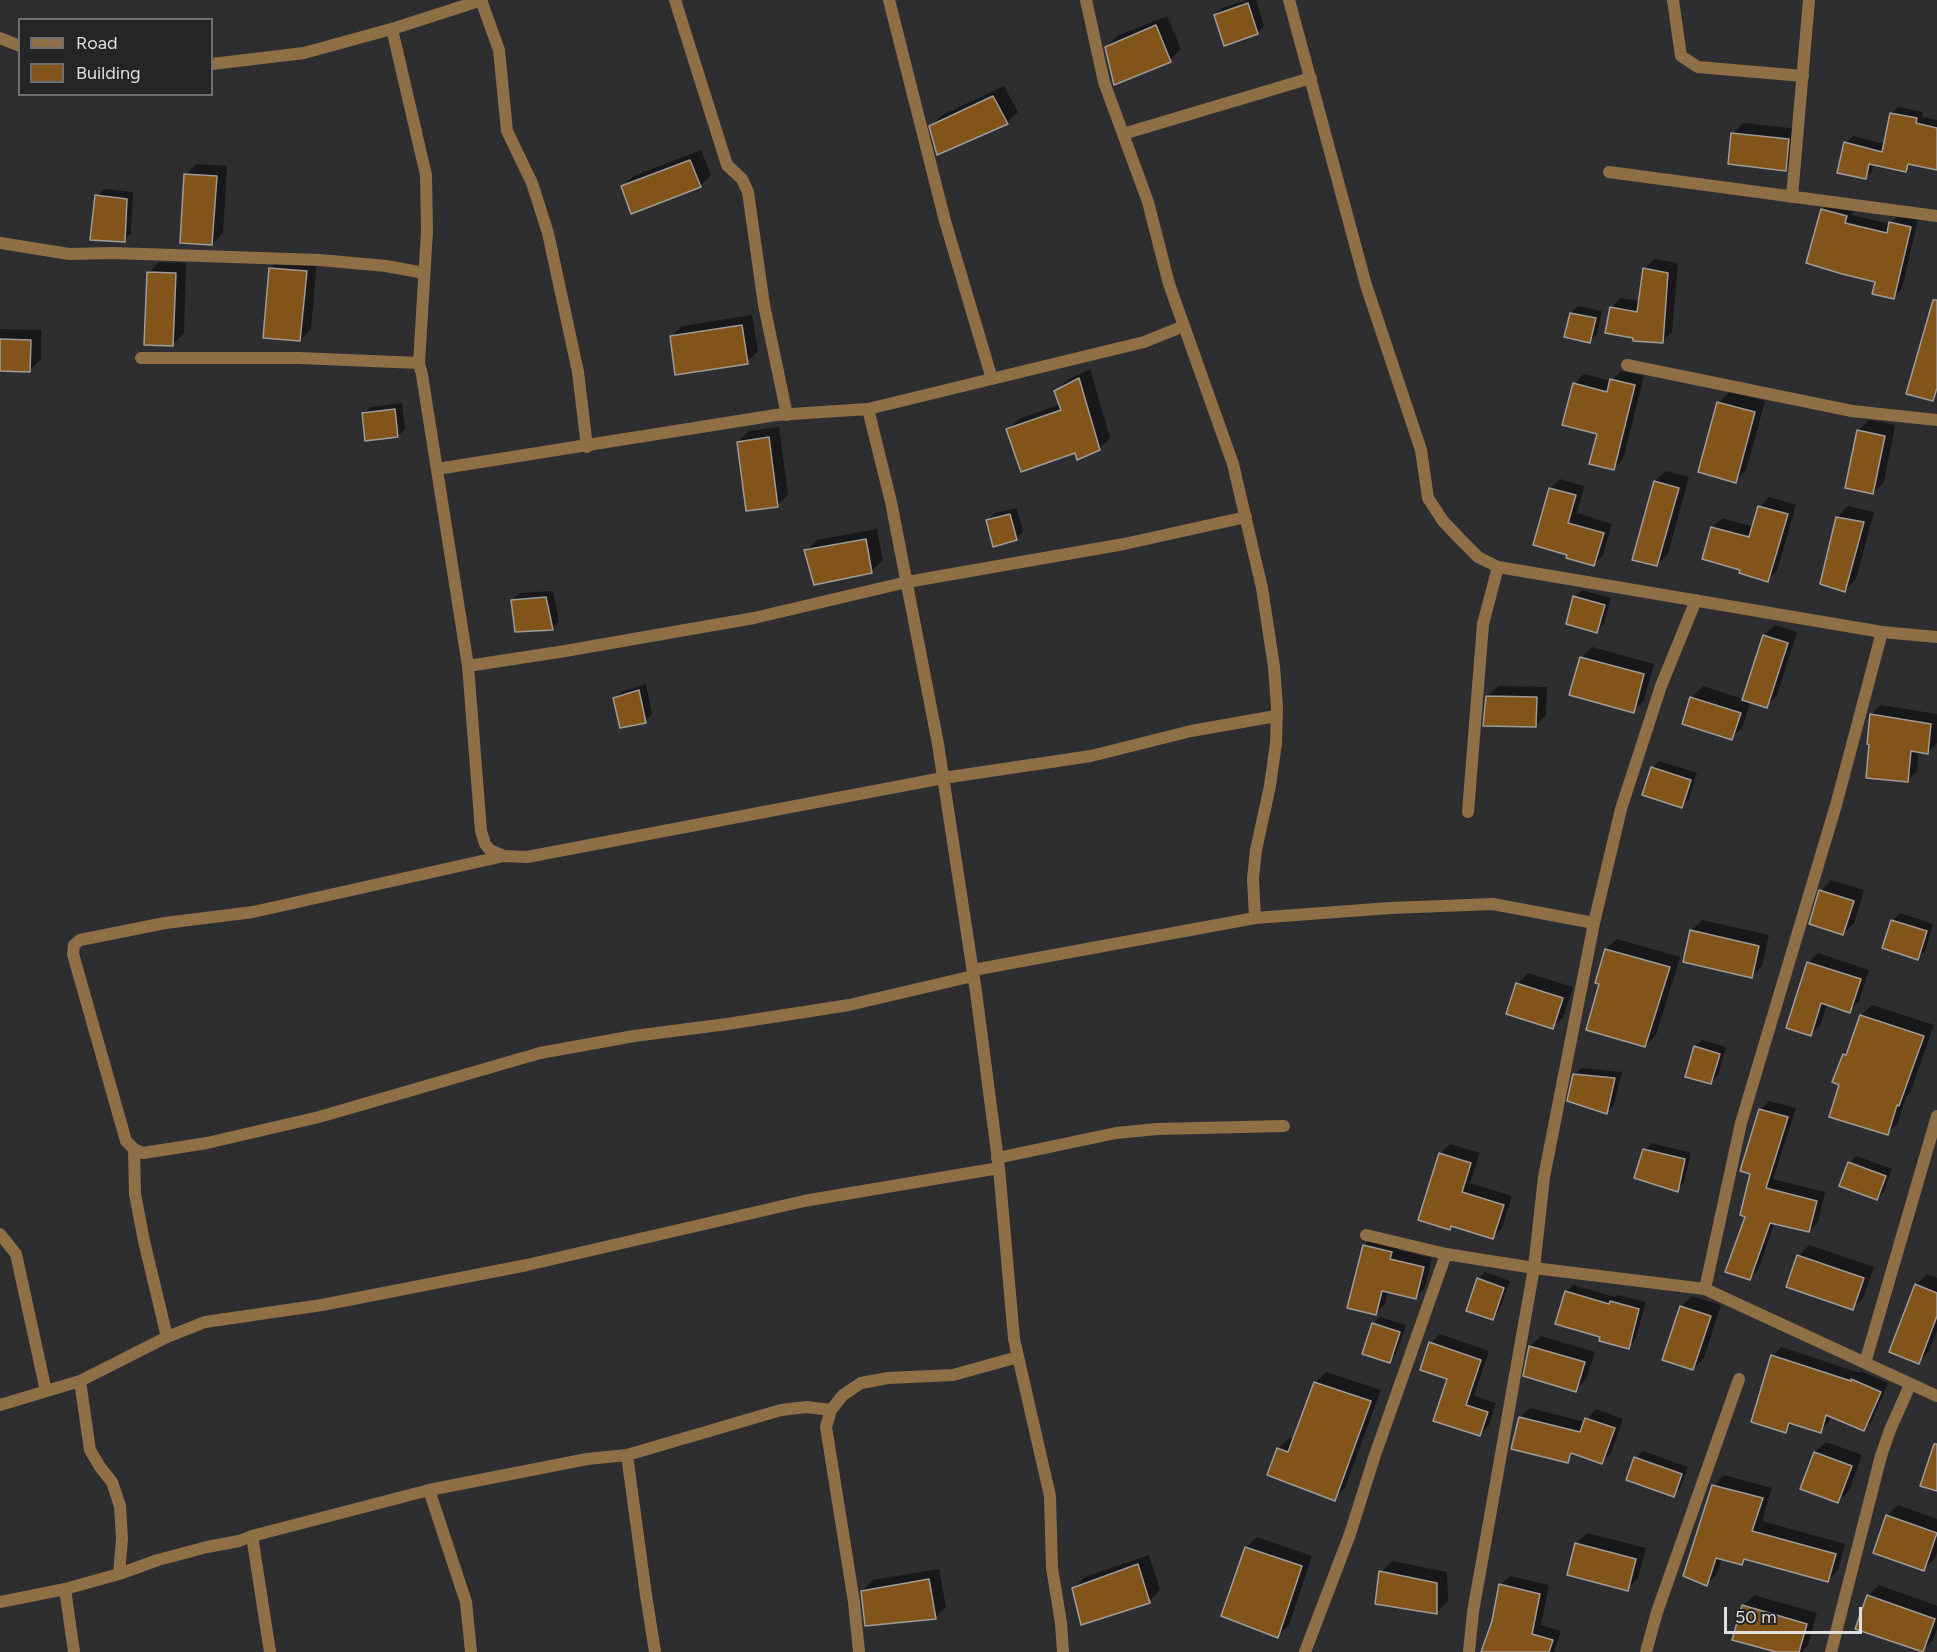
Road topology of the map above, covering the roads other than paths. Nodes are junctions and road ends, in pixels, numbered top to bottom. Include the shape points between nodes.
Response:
1 (482, 0) edge
2 (675, 0) edge
3 (889, 0) edge
4 (1086, 0) edge
5 (1289, 0) edge
6 (1672, 0) edge
7 (1809, 0) edge
8 (392, 28) junction
9 (0, 38) edge
10 (18, 45) edge
11 (213, 64) edge
12 (1803, 76) junction
13 (1311, 78) junction
14 (1123, 134) junction
15 (1609, 172) dead end
16 (1792, 196) junction
17 (1937, 216) edge
18 (0, 243) edge
19 (424, 273) junction
20 (1184, 326) junction
21 (141, 358) dead end
22 (419, 363) junction
23 (1627, 365) dead end
24 (992, 380) junction
25 (868, 409) junction
26 (787, 415) junction
27 (1937, 420) edge
28 (587, 447) junction
29 (437, 469) junction
30 (1246, 517) junction
31 (1498, 567) junction
32 (908, 582) junction
33 (1696, 600) junction
34 (1882, 632) junction
35 (1937, 637) edge
36 (468, 666) junction
37 (1276, 716) junction
38 (944, 778) junction
39 (1468, 812) dead end
40 (504, 856) junction
41 (1255, 918) junction
42 (1594, 923) junction
43 (973, 973) junction
44 (1937, 1116) edge
45 (1284, 1126) dead end
46 (134, 1149) junction
47 (998, 1163) junction
48 (0, 1234) edge
49 (1366, 1235) dead end
50 (1446, 1254) junction
51 (1534, 1268) junction
52 (1705, 1289) junction
53 (167, 1336) junction
54 (1018, 1357) junction
55 (1865, 1363) junction
56 (1739, 1379) dead end
57 (80, 1381) junction
58 (1910, 1385) junction
59 (46, 1391) junction
60 (1937, 1396) edge
61 (0, 1405) edge
62 (831, 1410) junction
63 (627, 1455) junction
64 (429, 1490) junction
65 (252, 1536) junction
66 (118, 1574) junction
67 (64, 1589) junction
68 (0, 1602) edge
69 (74, 1652) edge
70 (270, 1652) edge
71 (471, 1652) edge
72 (655, 1652) edge
73 (859, 1652) edge
74 (1064, 1652) edge
75 (1305, 1652) edge
76 (1469, 1652) edge
77 (1646, 1652) edge
78 (1831, 1652) edge

1 - 8 street
1 - 28 street via 499,50 507,131 532,183 548,232 578,372
2 - 26 street via 727,165 742,179 748,192 764,305
3 - 24 street via 945,220
4 - 14 street via 1104,82
5 - 13 street
6 - 12 street via 1680,56 1698,67
7 - 12 street
8 - 11 street via 304,53
8 - 19 street via 426,175
9 - 10 street
12 - 16 street
13 - 14 street
13 - 31 street via 1366,285 1421,450 1428,498 1443,521 1478,557
14 - 20 street via 1148,202
15 - 16 street
16 - 17 street
18 - 19 street via 69,254 320,260
19 - 22 street
20 - 24 street via 1144,342
20 - 30 street via 1233,464
21 - 22 street
22 - 29 street
23 - 27 street via 1852,411
24 - 25 street
25 - 26 street
25 - 32 street
26 - 28 street
28 - 29 street
29 - 36 street
30 - 32 street via 1124,544
30 - 37 street via 1274,667
31 - 33 street
31 - 39 street via 1483,624
32 - 36 street via 754,618
32 - 38 street
33 - 34 street
33 - 42 street via 1661,686 1621,809
34 - 35 street
34 - 52 street via 1836,805 1741,1123
36 - 40 street via 481,831 490,850
37 - 38 street via 1191,730 1091,756
37 - 41 street via 1270,786 1256,850
38 - 40 street via 527,857
38 - 43 street
40 - 46 street via 254,912 165,922 80,940 73,954 126,1141
41 - 42 street via 1493,904
41 - 43 street
42 - 51 street via 1544,1176
43 - 46 street via 849,1005 634,1035 540,1053 252,1133 143,1153
43 - 47 street
44 - 55 street
45 - 47 street via 1126,1132
46 - 53 street via 135,1194
47 - 53 street via 527,1265 356,1299 205,1322
47 - 54 street
48 - 59 street via 16,1254
49 - 50 street
50 - 51 street
50 - 75 street via 1350,1534
51 - 52 street
51 - 76 street
52 - 55 street
53 - 57 street
54 - 62 street via 953,1375 861,1383 843,1395
54 - 74 street via 1050,1497 1052,1568
55 - 58 street
56 - 77 street
57 - 59 street
57 - 66 street via 90,1450 112,1482 120,1506
58 - 60 street
58 - 78 street via 1881,1456
59 - 61 street
62 - 63 street via 781,1410
62 - 73 street via 826,1427
63 - 64 street via 587,1459
63 - 72 street
64 - 65 street
64 - 71 street via 466,1602
65 - 66 street
65 - 70 street
66 - 67 street
67 - 68 street
67 - 69 street

